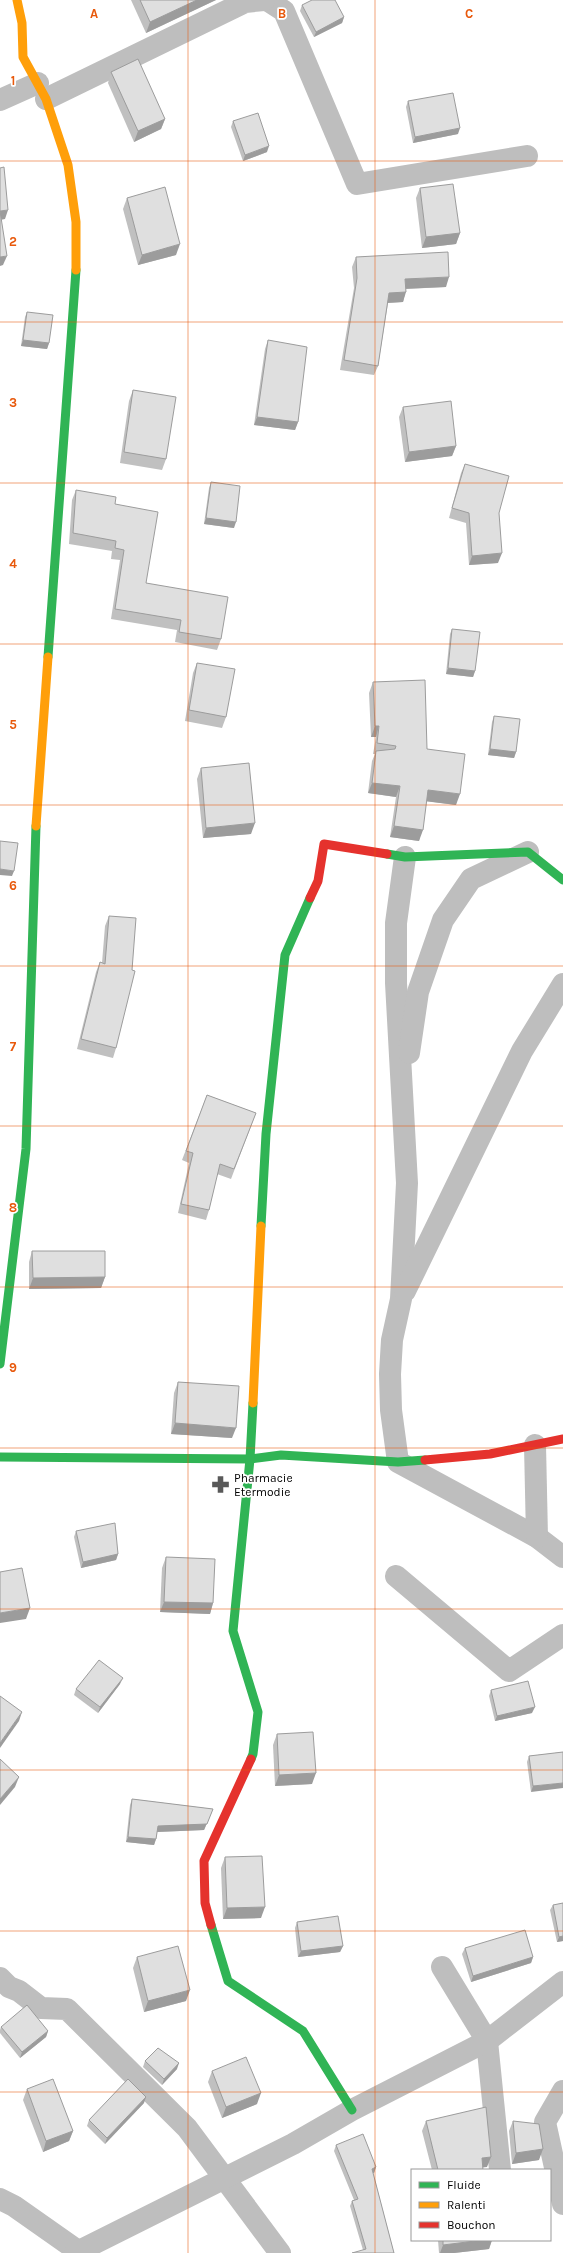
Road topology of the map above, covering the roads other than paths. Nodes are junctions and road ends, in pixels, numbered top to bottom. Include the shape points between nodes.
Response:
1 (18, 0) edge
2 (264, 0) edge
3 (267, 0) edge
4 (42, 91) junction
5 (0, 100) edge
6 (527, 156) dead end
7 (528, 852) junction
8 (405, 857) junction
9 (563, 880) edge
10 (563, 984) edge
11 (403, 1100) junction
12 (401, 1299) junction
13 (0, 1364) edge
14 (563, 1439) edge
15 (535, 1445) junction
16 (0, 1457) edge
17 (250, 1458) junction
18 (398, 1462) junction
19 (537, 1536) junction
20 (563, 1557) edge
21 (396, 1576) dead end
22 (563, 1635) edge
23 (442, 1967) dead end
24 (0, 1978) edge
25 (563, 1982) edge
26 (487, 2041) junction
27 (563, 2091) edge
28 (352, 2110) junction
29 (500, 2169) edge
30 (225, 2178) junction
31 (0, 2199) edge
32 (563, 2204) edge
33 (551, 2212) edge
34 (563, 2213) edge
35 (77, 2252) edge
36 (280, 2253) edge

1 - 4 street via 23,57
2 - 4 street via 245,2
3 - 6 street via 284,11 357,184
4 - 5 street
4 - 13 street via 68,165 76,222 76,266 35,845 26,1149
7 - 8 street
7 - 9 street
7 - 11 street via 471,879 443,920 418,992
8 - 11 street via 396,930 396,983
8 - 17 street via 324,844 318,881 285,954 266,1134
10 - 12 street via 522,1051
11 - 12 street via 407,1183
12 - 18 street via 392,1340 390,1374 391,1410
14 - 15 street
15 - 18 street via 490,1454
15 - 19 street
16 - 17 street
17 - 18 street via 281,1455
17 - 28 street via 233,1631 258,1712 253,1754 204,1861 205,1903 228,1981 303,2031
18 - 19 street
19 - 20 street
21 - 22 street via 509,1670
23 - 26 street
24 - 30 street via 41,2008 67,2009 187,2128
25 - 26 street
26 - 28 street
26 - 29 street
27 - 32 street via 545,2122
28 - 30 street via 294,2144
30 - 35 street
30 - 36 street
31 - 35 street via 14,2206
33 - 34 street

